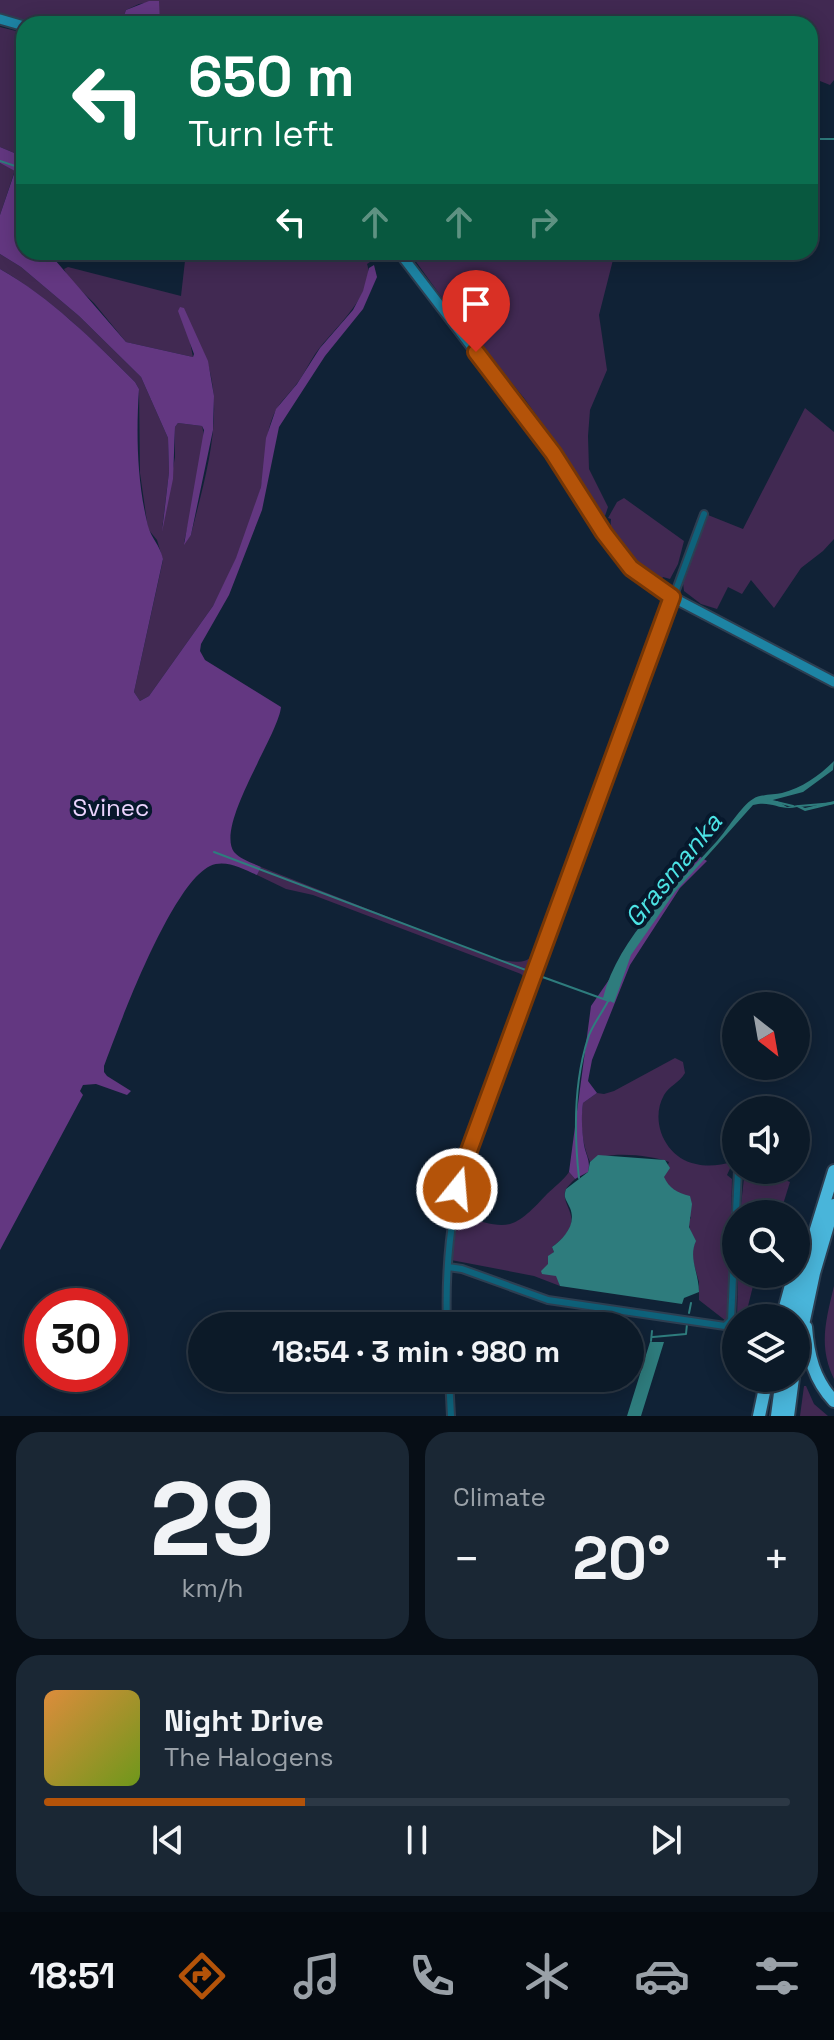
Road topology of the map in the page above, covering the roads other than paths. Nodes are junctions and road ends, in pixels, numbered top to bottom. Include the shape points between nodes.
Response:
1 (405, 260) edge
2 (704, 514) dead end
3 (672, 597) junction
4 (834, 682) edge
5 (834, 1171) edge
6 (737, 1184) edge
7 (828, 1187) junction
8 (834, 1205) edge
9 (810, 1233) edge
10 (448, 1267) junction
11 (807, 1303) joint
12 (796, 1304) edge
13 (447, 1312) edge
14 (450, 1392) edge
15 (764, 1392) edge
16 (780, 1392) edge
17 (791, 1392) edge
18 (834, 1401) edge
19 (451, 1416) edge
20 (759, 1416) edge
21 (777, 1416) edge
22 (788, 1416) edge

1 - 3 street via 553,453 631,568
2 - 3 street
3 - 4 street
3 - 10 street via 467,1156 451,1222
5 - 7 highway
6 - 10 street via 731,1320 725,1326 548,1300
7 - 9 highway
7 - 12 highway
8 - 11 highway
10 - 13 street
11 - 18 highway via 810,1359
14 - 19 street
15 - 20 highway
16 - 21 highway
17 - 22 highway

